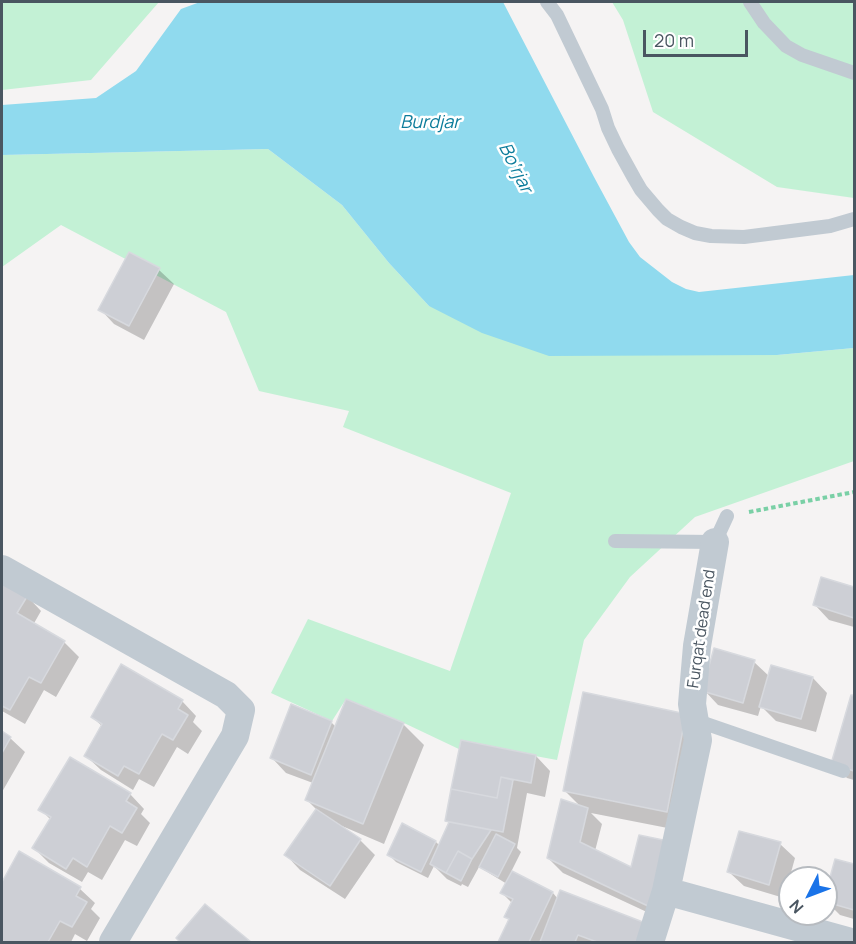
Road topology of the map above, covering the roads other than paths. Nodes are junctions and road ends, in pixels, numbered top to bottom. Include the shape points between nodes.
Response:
1 (546, 2) edge
2 (750, 2) edge
3 (855, 73) edge
4 (855, 219) edge
5 (727, 516) road end
6 (615, 541) dead end
7 (715, 542) junction
8 (2, 569) edge
9 (695, 720) junction
10 (843, 771) dead end
11 (666, 891) junction
12 (113, 942) edge
13 (650, 942) edge
14 (850, 942) edge

1 - 4 lane via 557,15 634,178 667,219 695,233 744,237
2 - 3 lane via 786,46 802,56
5 - 7 lane
6 - 7 lane
7 - 9 street, Furqat dead end via 697,646 692,704
8 - 12 street via 226,695 241,710 235,736
9 - 10 lane
9 - 11 street, Furqat dead end via 698,740
11 - 13 street, Furqat dead end
11 - 14 street

